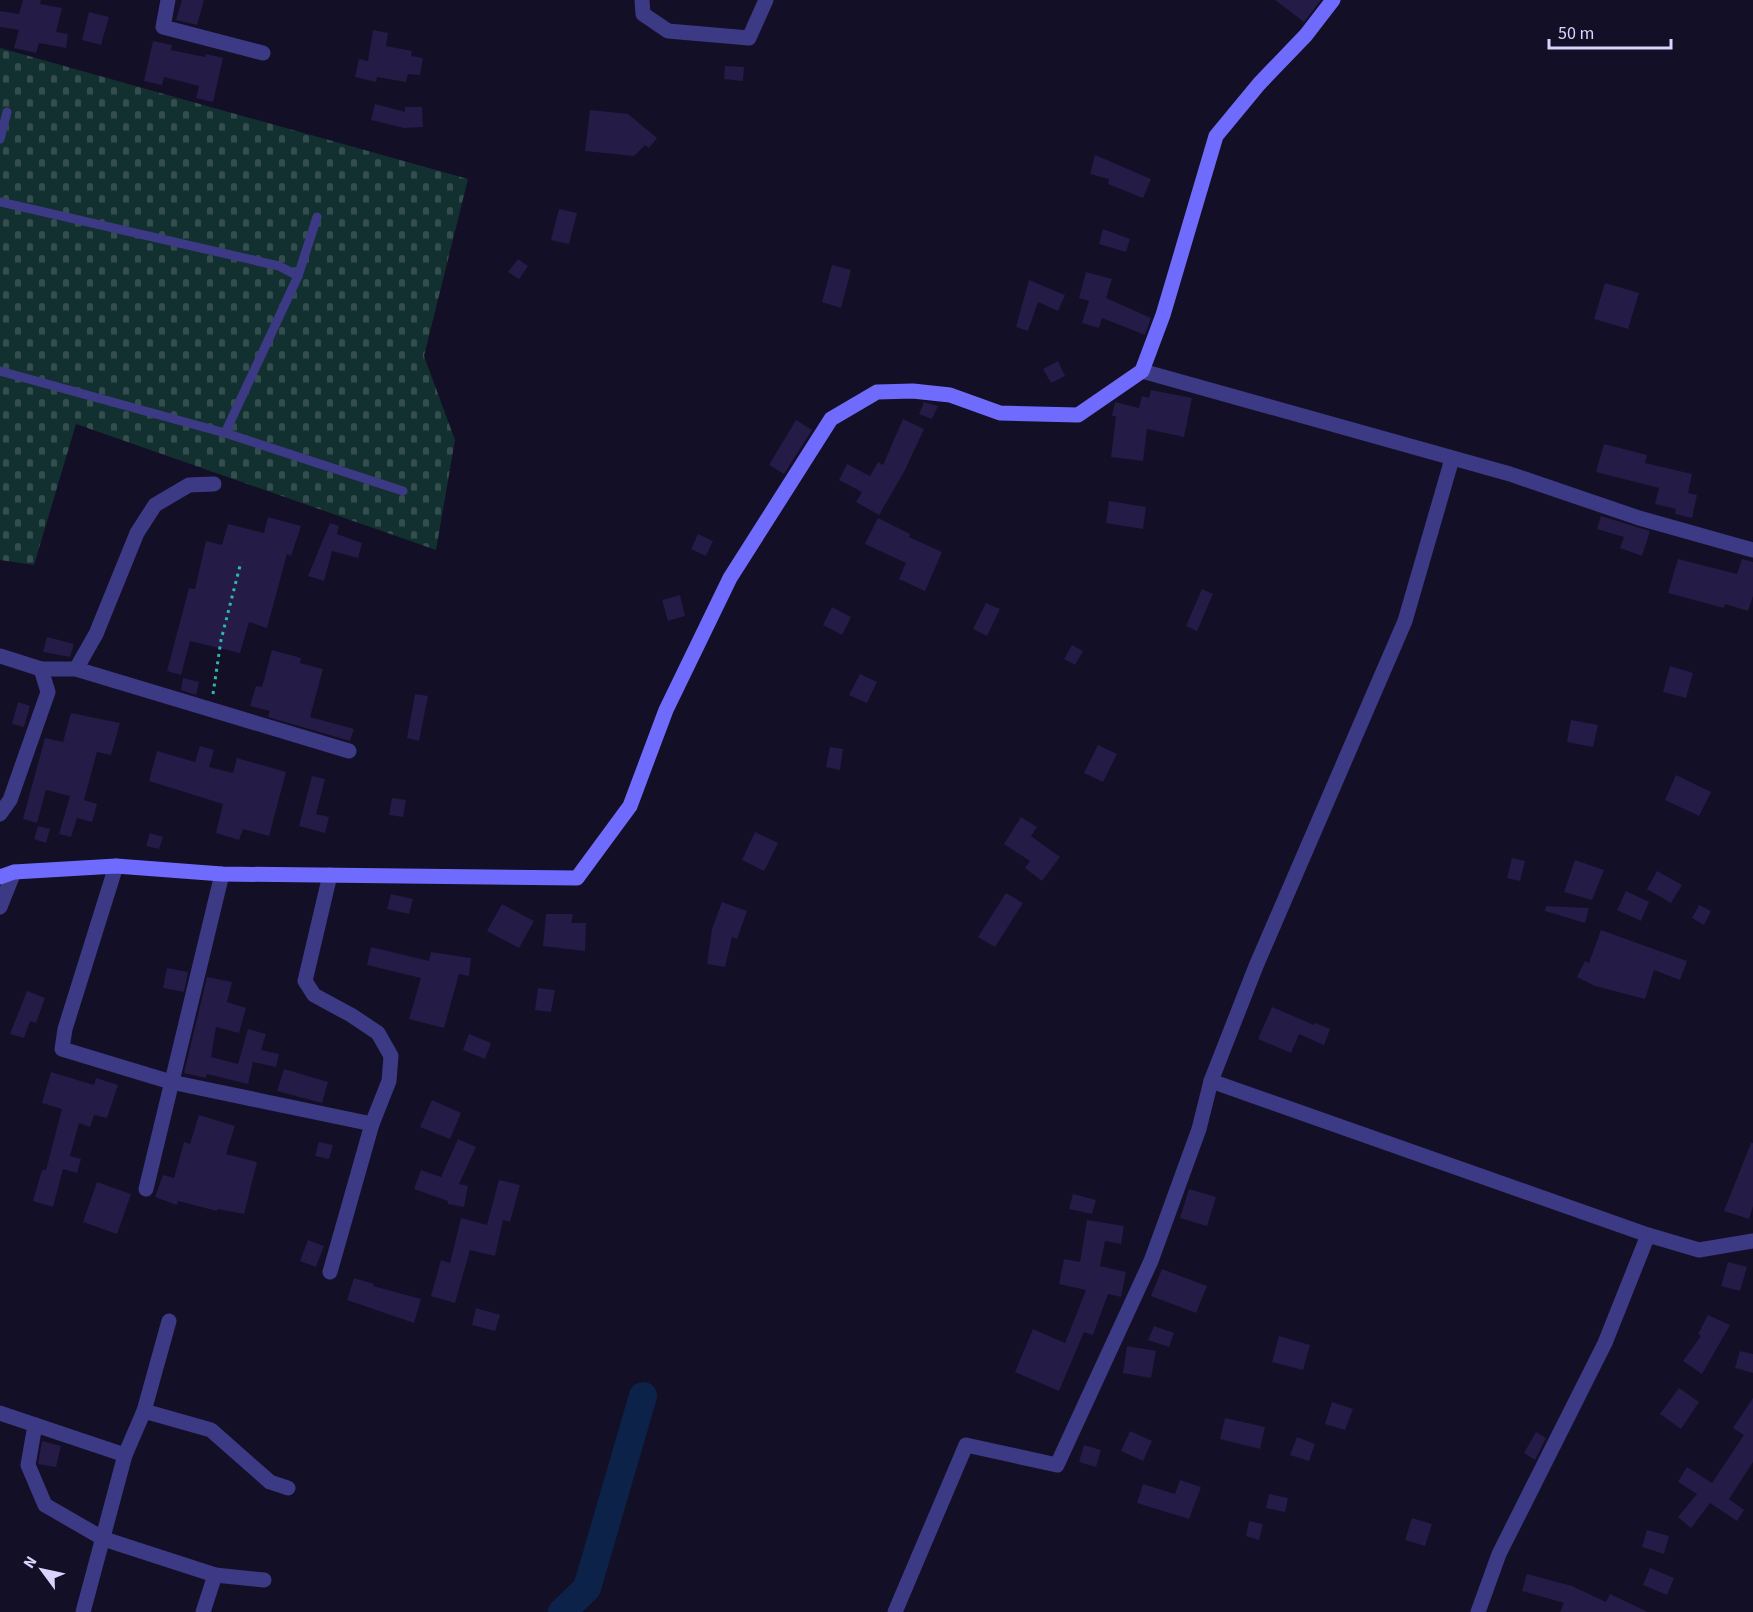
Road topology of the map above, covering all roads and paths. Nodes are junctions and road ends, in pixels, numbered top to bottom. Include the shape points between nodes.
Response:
1 (168, 0) edge
2 (642, 0) edge
3 (766, 0) edge
4 (1332, 0) edge
5 (263, 53) dead end
6 (7, 112) dead end
7 (0, 139) edge
8 (0, 202) edge
9 (317, 217) dead end
10 (298, 276) junction
11 (0, 371) edge
12 (1142, 371) junction
13 (225, 433) junction
14 (1452, 459) junction
15 (214, 484) dead end
16 (404, 491) dead end
17 (1753, 550) edge
18 (241, 562) dead end
19 (0, 656) edge
20 (41, 669) junction
21 (76, 669) junction
22 (211, 711) junction
23 (349, 751) dead end
24 (0, 814) edge
25 (116, 866) junction
26 (7, 874) edge
27 (222, 874) junction
28 (330, 875) junction
29 (0, 907) edge
30 (1211, 1081) junction
31 (171, 1082) junction
32 (372, 1124) junction
33 (146, 1190) dead end
34 (1648, 1235) junction
35 (1753, 1242) edge
36 (330, 1272) dead end
37 (169, 1321) dead end
38 (144, 1411) junction
39 (0, 1413) edge
40 (35, 1425) junction
41 (125, 1455) junction
42 (288, 1488) dead end
43 (104, 1539) junction
44 (215, 1575) junction
45 (264, 1580) dead end
46 (83, 1612) edge
47 (203, 1612) edge
48 (895, 1612) edge
49 (1478, 1612) edge

1 - 5 street via 163,27
2 - 3 street via 643,14 668,31 749,38
4 - 12 street via 1216,136 1163,315
6 - 7 lane
8 - 10 lane via 279,266
9 - 10 lane
10 - 13 lane
11 - 13 lane
12 - 14 street
12 - 28 street via 1078,415 1000,413 950,395 914,391 877,392 831,419 730,578 666,710 630,806 577,878
13 - 16 lane
14 - 17 street
14 - 30 street via 1406,621 1256,966
15 - 21 street via 189,485 155,505 137,533 96,634
18 - 22 path via 221,640
19 - 20 street
20 - 21 street
20 - 24 street via 48,692 10,800
21 - 22 street
22 - 23 street
25 - 26 street
25 - 27 street
25 - 31 street via 62,1048
26 - 29 street
27 - 28 street
27 - 31 street
28 - 32 street via 305,981 314,995 378,1033 391,1056 389,1082
30 - 34 street
30 - 48 street via 1199,1129 1151,1262 1057,1465 966,1445
31 - 32 street
31 - 33 street
32 - 36 street
34 - 35 street via 1699,1250
34 - 49 street via 1605,1343 1499,1554
37 - 38 street
38 - 41 street
38 - 42 street via 211,1430 270,1482
39 - 40 street
40 - 41 street
40 - 43 street via 28,1465 45,1505
41 - 43 street
43 - 44 street
43 - 46 street
44 - 45 street
44 - 47 street

